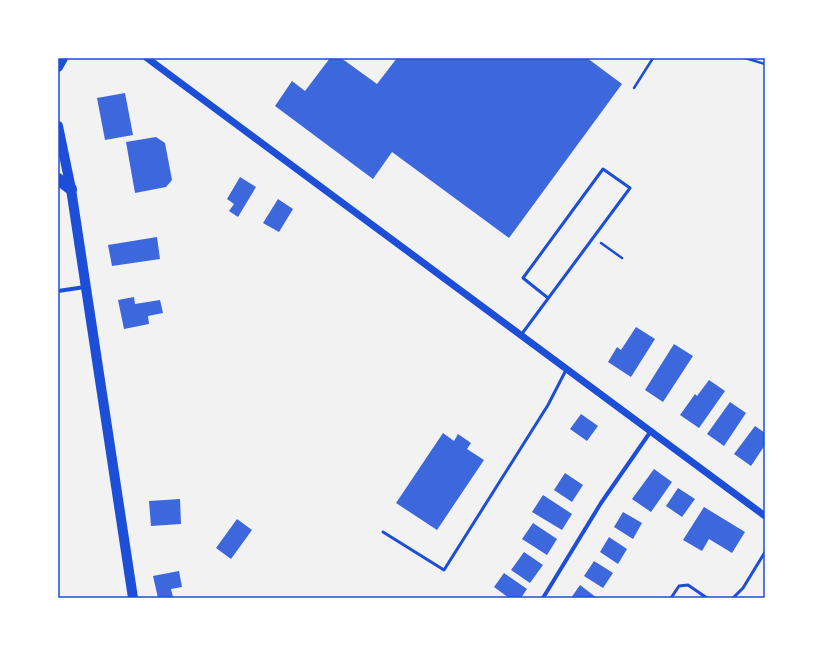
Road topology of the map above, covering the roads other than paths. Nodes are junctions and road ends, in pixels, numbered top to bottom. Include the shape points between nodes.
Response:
1 (63, 58) edge
2 (147, 58) edge
3 (58, 67) edge
4 (58, 126) edge
5 (58, 179) edge
6 (71, 189) junction
7 (86, 287) junction
8 (58, 291) edge
9 (548, 298) junction
10 (521, 335) junction
11 (567, 368) junction
12 (651, 430) junction
13 (765, 516) edge
14 (383, 532) dead end
15 (765, 552) edge
16 (133, 598) edge
17 (543, 598) edge
18 (671, 598) edge
19 (707, 598) edge
20 (733, 598) edge

1 - 3 main road
2 - 10 street
4 - 6 main road
5 - 6 highway
6 - 7 main road
7 - 8 street
7 - 16 main road
9 - 9 lane via 630,188 603,169 523,278
9 - 10 lane
10 - 11 street
11 - 12 street
11 - 14 lane via 548,405 444,570
12 - 13 street
12 - 17 street via 604,498
15 - 20 lane via 743,588
18 - 19 lane via 679,586 688,585

